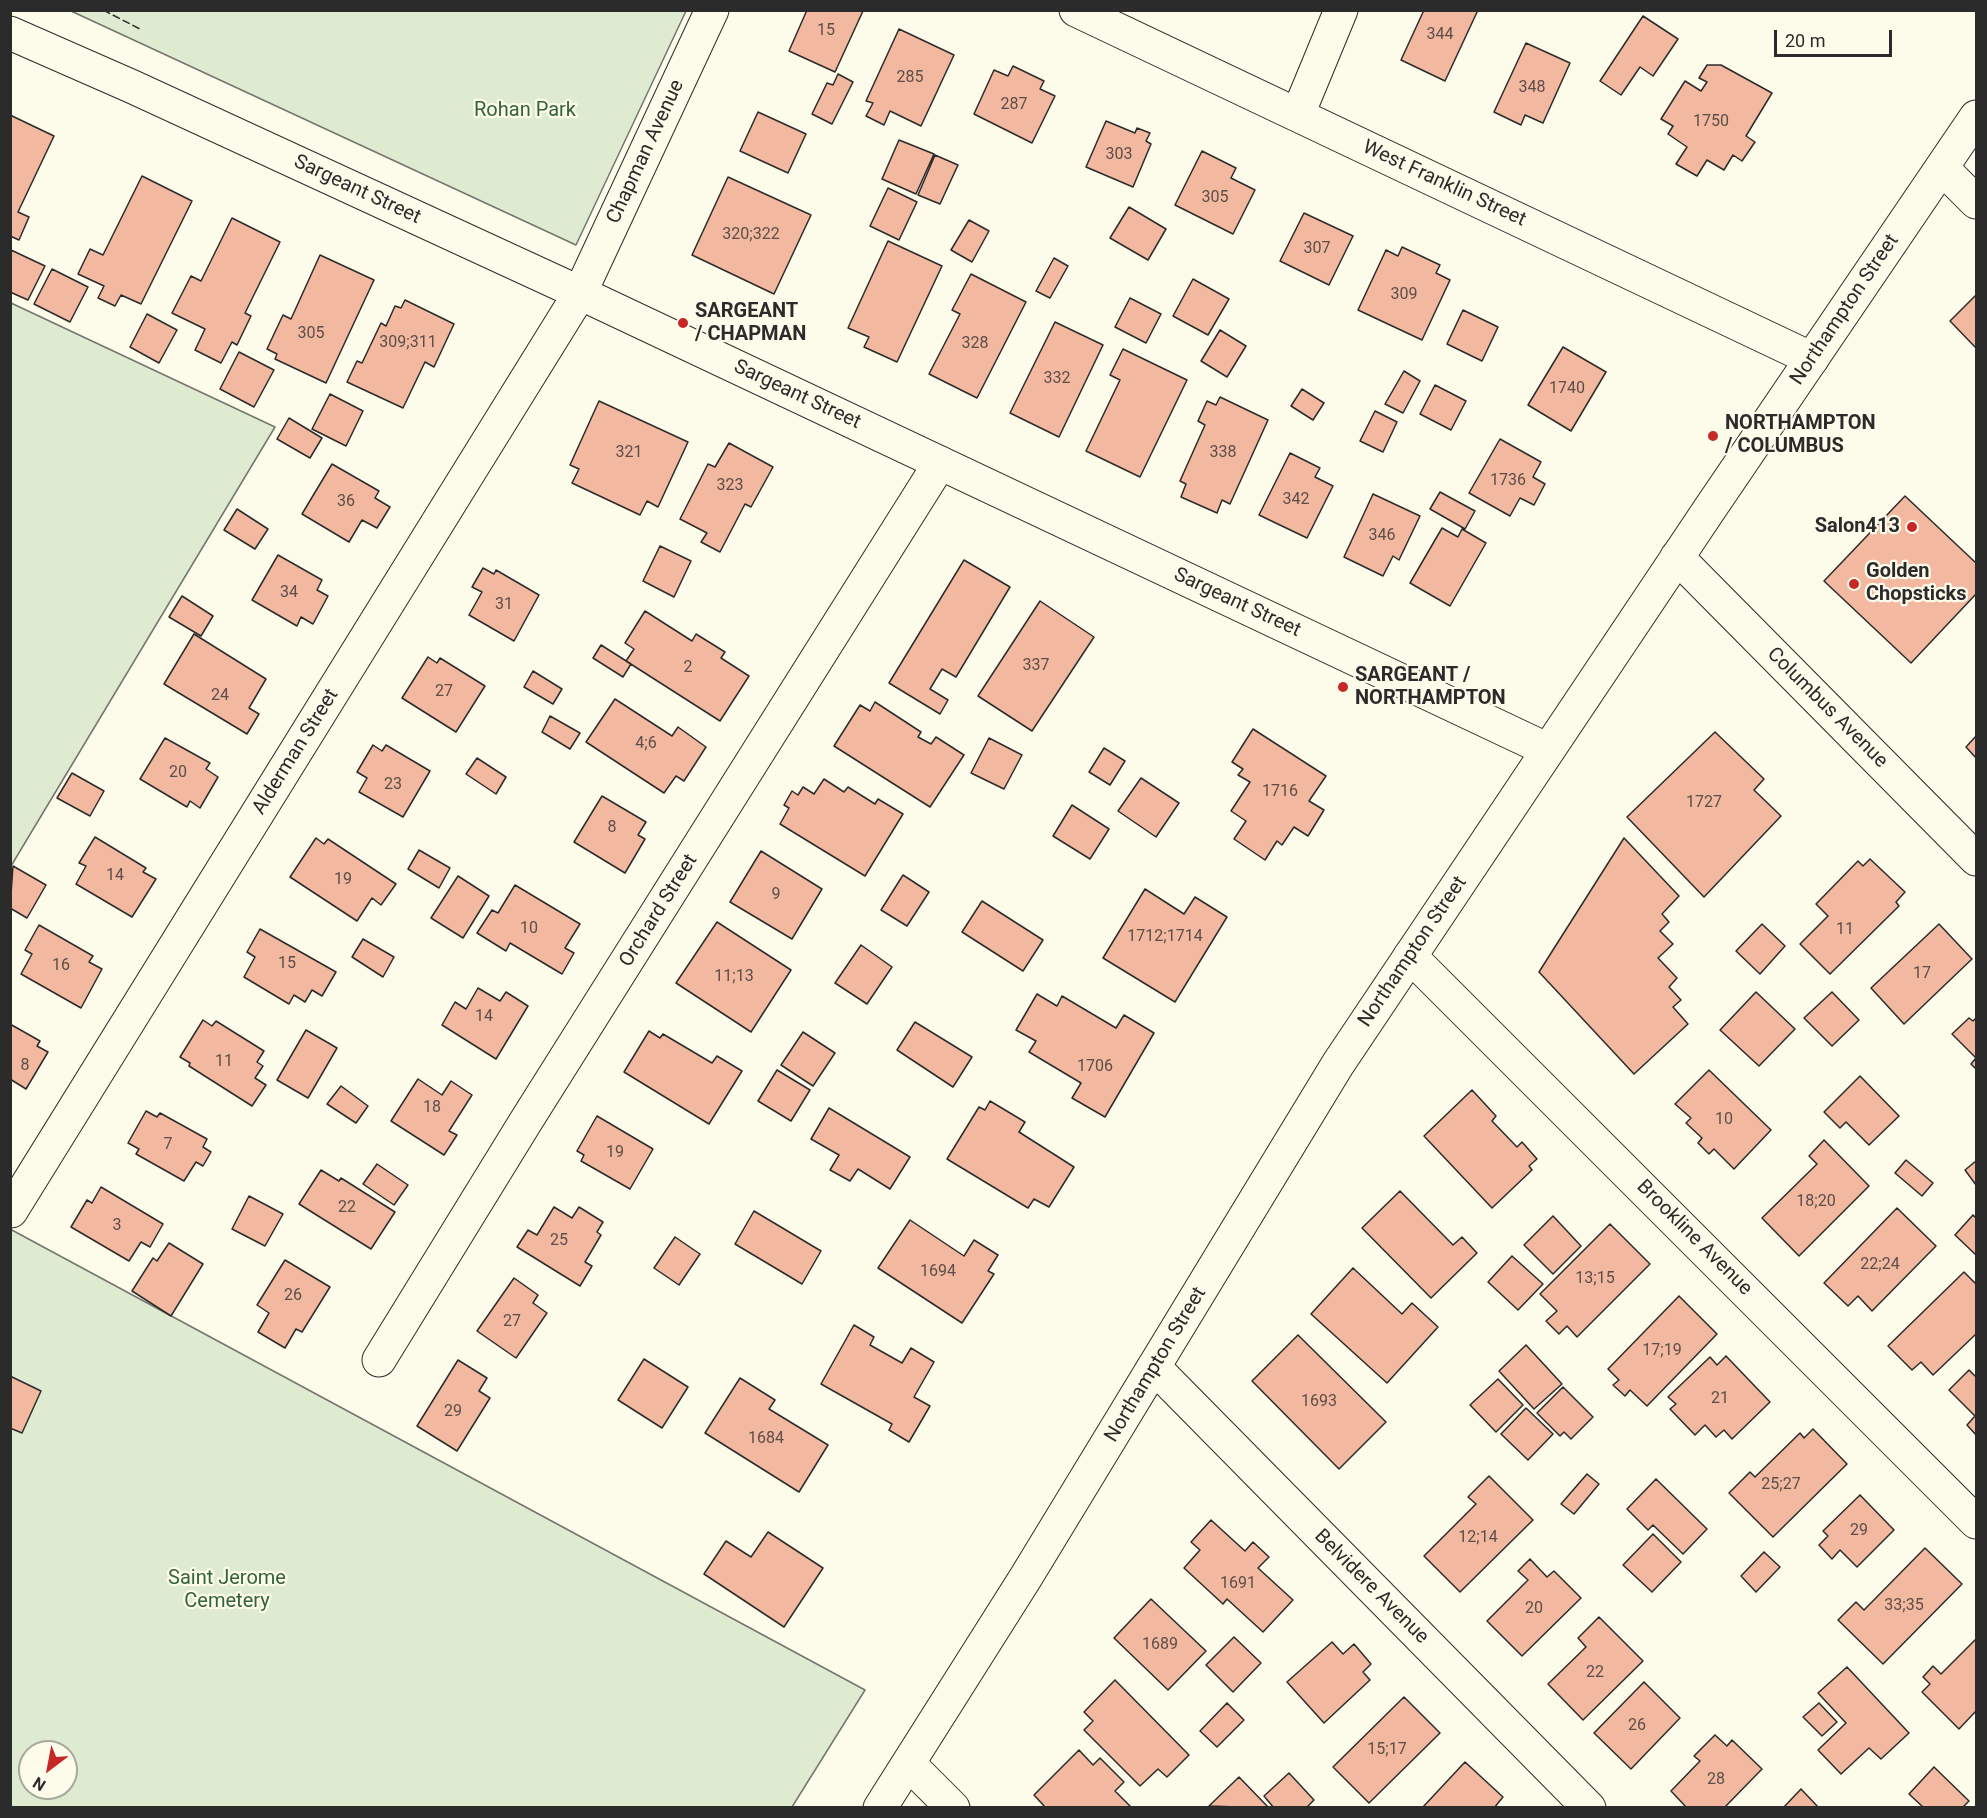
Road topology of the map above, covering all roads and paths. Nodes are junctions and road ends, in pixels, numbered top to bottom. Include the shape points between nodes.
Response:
1 (711, 10) edge
2 (1076, 10) edge
3 (1341, 10) edge
4 (10, 33) edge
5 (1298, 114) junction
6 (1977, 117) edge
7 (1942, 168) junction
8 (1977, 202) edge
9 (580, 293) junction
10 (1812, 359) junction
11 (940, 463) junction
12 (1677, 557) junction
13 (1548, 750) junction
14 (1977, 859) edge
15 (1410, 956) junction
16 (11, 1211) edge
17 (379, 1360) dead end
18 (1154, 1367) junction
19 (1977, 1521) edge
20 (909, 1764) junction
21 (880, 1808) edge
22 (952, 1808) edge
23 (1589, 1808) edge

1 - 9 street, Chapman Avenue
2 - 5 street, West Franklin Street
3 - 5 street
4 - 9 street, Sargeant Street
5 - 10 street, West Franklin Street
6 - 7 street, Northampton Street
7 - 8 street
7 - 10 street, Northampton Street
9 - 11 street, Sargeant Street
9 - 16 street, Alderman Street
10 - 12 street, Northampton Street
11 - 13 street, Sargeant Street
11 - 17 street, Orchard Street
12 - 13 street, Northampton Street
12 - 14 street, Columbus Avenue
13 - 15 street, Northampton Street
15 - 18 street, Northampton Street via 1338,1064
15 - 19 street, Brookline Avenue
18 - 20 street, Northampton Street
18 - 23 street, Belvidere Avenue
20 - 21 street, Northampton Street
20 - 22 street

